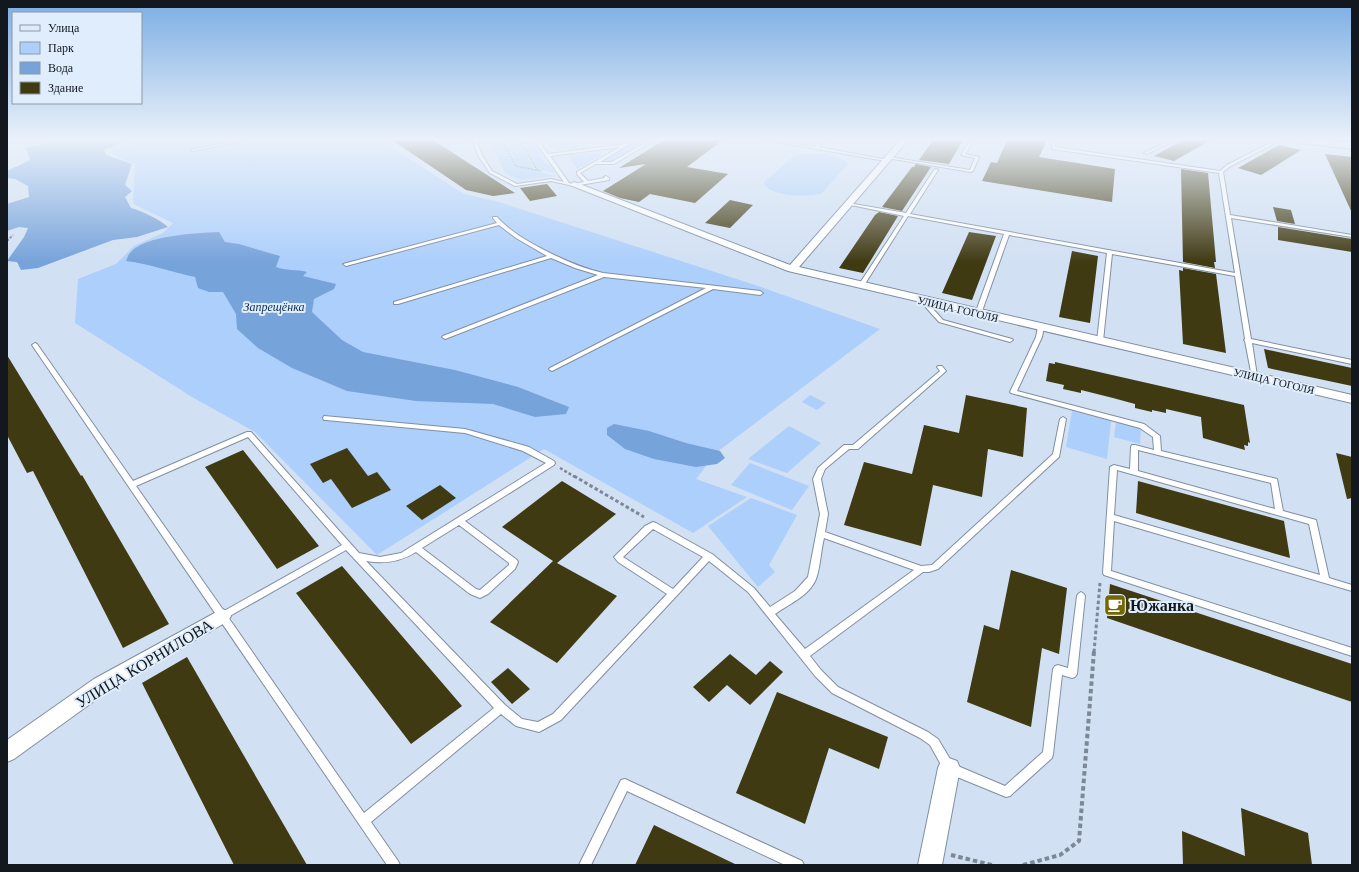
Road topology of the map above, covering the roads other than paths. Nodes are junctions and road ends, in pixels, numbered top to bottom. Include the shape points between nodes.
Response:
1 (508, 181) edge
2 (545, 181) edge
3 (554, 181) edge
4 (568, 181) edge
5 (585, 181) edge
6 (603, 181) edge
7 (869, 181) edge
8 (929, 181) edge
9 (1222, 181) edge
10 (587, 183) junction
11 (571, 184) junction
12 (848, 204) junction
13 (907, 215) junction
14 (1228, 216) junction
15 (495, 218) dead end
16 (499, 224) junction
17 (1007, 233) junction
18 (1352, 236) edge
19 (1110, 252) junction
20 (553, 256) junction
21 (346, 264) dead end
22 (792, 270) junction
23 (603, 275) junction
24 (1237, 275) junction
25 (861, 286) junction
26 (711, 288) junction
27 (760, 294) dead end
28 (923, 301) junction
29 (396, 303) dead end
30 (978, 314) junction
31 (1041, 328) junction
32 (445, 337) dead end
33 (1010, 340) dead end
34 (1247, 340) junction
35 (1100, 341) junction
36 (35, 345) dead end
37 (1352, 362) edge
38 (940, 367) dead end
39 (552, 369) dead end
40 (1254, 376) junction
41 (1352, 399) edge
42 (326, 418) dead end
43 (1063, 419) dead end
44 (1158, 453) junction
45 (1134, 473) junction
46 (131, 485) junction
47 (1279, 512) junction
48 (1110, 517) junction
49 (459, 521) junction
50 (820, 534) junction
51 (347, 546) junction
52 (416, 548) junction
53 (357, 556) junction
54 (709, 556) junction
55 (921, 569) junction
56 (1325, 580) junction
57 (1352, 588) edge
58 (674, 594) junction
59 (1081, 596) dead end
60 (769, 613) junction
61 (222, 616) junction
62 (1352, 652) edge
63 (804, 656) junction
64 (501, 708) junction
65 (7, 752) edge
66 (950, 768) junction
67 (363, 821) junction
68 (932, 858) edge
69 (394, 865) edge
70 (585, 865) edge
71 (798, 865) edge

1 - 2 lane via 516,185
3 - 11 lane
4 - 11 lane
5 - 10 lane
6 - 10 lane
7 - 12 street
8 - 13 lane
9 - 14 lane
10 - 11 lane
11 - 22 street, УЛИЦА ГОГОЛЯ
12 - 13 lane
12 - 22 street
13 - 17 lane
13 - 25 lane
14 - 18 lane
14 - 24 lane
15 - 16 lane
16 - 20 lane
16 - 21 lane
17 - 19 lane
17 - 30 lane
19 - 24 lane
19 - 35 lane
20 - 23 lane via 566,264
20 - 29 lane
22 - 25 street, УЛИЦА ГОГОЛЯ
23 - 26 lane
23 - 32 lane
24 - 34 lane
25 - 28 street, УЛИЦА ГОГОЛЯ
26 - 27 lane
26 - 39 lane
28 - 30 street, УЛИЦА ГОГОЛЯ
28 - 33 lane via 941,321
30 - 31 street, УЛИЦА ГОГОЛЯ
31 - 35 street, УЛИЦА ГОГОЛЯ
31 - 44 lane via 1014,392 1142,426 1156,436
34 - 37 lane
34 - 40 lane
35 - 40 street, УЛИЦА ГОГОЛЯ
36 - 46 lane
38 - 50 lane via 943,371 855,447 847,447 822,468 817,479 824,514
40 - 41 street, УЛИЦА ГОГОЛЯ
42 - 49 lane via 465,431 526,449 551,463
43 - 55 lane via 1056,455 935,567
44 - 45 lane via 1135,447
44 - 47 lane via 1274,481
45 - 47 lane
45 - 48 lane via 1114,467
46 - 51 lane via 249,434
46 - 61 lane
47 - 56 lane via 1313,522
48 - 56 lane
48 - 62 lane via 1108,573
49 - 52 lane
49 - 52 lane via 514,562 485,592 473,592
50 - 55 lane
50 - 60 lane via 812,578 808,584
51 - 53 lane
51 - 61 lane
52 - 53 lane via 403,556 380,560
53 - 64 lane
54 - 58 lane
54 - 58 lane via 653,526 618,557
54 - 60 lane via 751,590
55 - 63 lane
56 - 57 lane
58 - 64 lane via 557,717 539,727 520,723
59 - 66 lane via 1072,674 1058,669 1048,754 1006,792
60 - 63 lane
61 - 65 street, УЛИЦА КОРНИЛОВА via 101,685
61 - 67 lane
63 - 66 lane via 835,690 934,742
64 - 67 lane
66 - 68 street
67 - 69 lane
70 - 71 lane via 625,784

